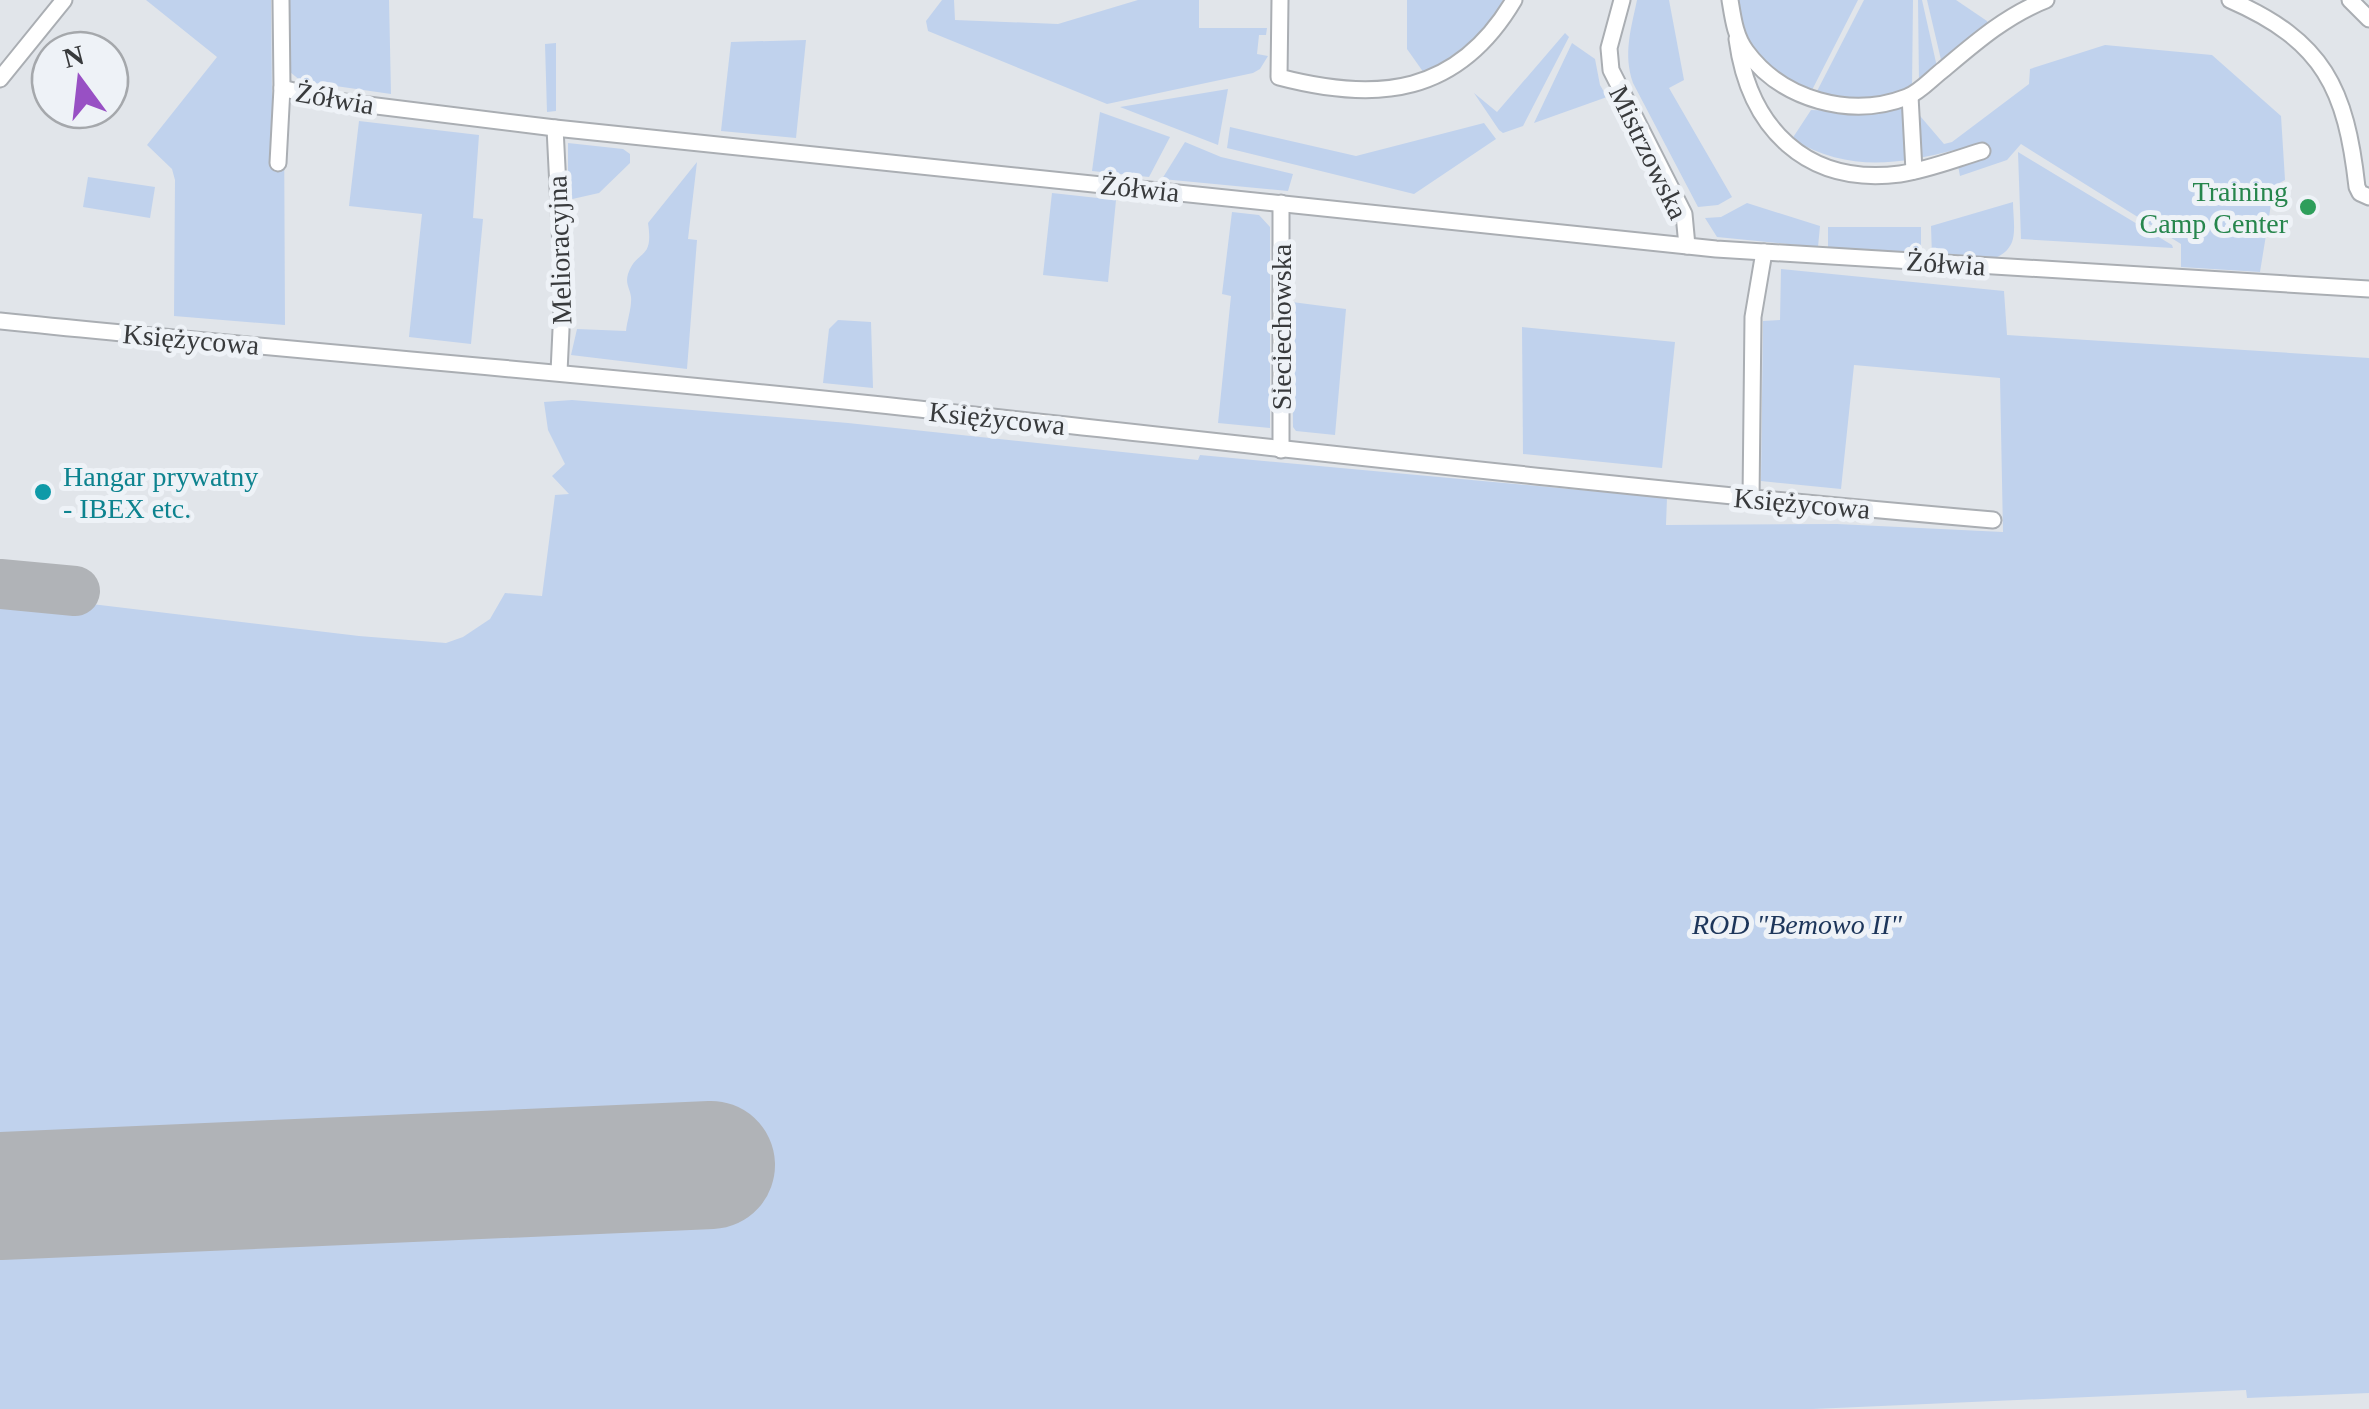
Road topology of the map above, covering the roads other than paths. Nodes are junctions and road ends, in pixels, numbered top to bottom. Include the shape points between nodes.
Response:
1 (64, 0) edge
2 (281, 0) edge
3 (1280, 0) edge
4 (1514, 0) edge
5 (1622, 0) edge
6 (1730, 0) edge
7 (2046, 0) edge
8 (2230, 0) edge
9 (2350, 0) edge
10 (2262, 7) edge
11 (2369, 19) edge
12 (1736, 30) junction
13 (0, 79) edge
14 (282, 88) junction
15 (1910, 96) junction
16 (554, 128) junction
17 (1982, 152) dead end
18 (278, 163) dead end
19 (1914, 171) junction
20 (2369, 197) edge
21 (1281, 204) junction
22 (1687, 246) junction
23 (1764, 252) junction
24 (2369, 289) edge
25 (0, 320) edge
26 (559, 372) junction
27 (1281, 450) junction
28 (1752, 500) junction
29 (1993, 520) dead end

1 - 13 street
2 - 14 street
3 - 4 street via 1278,77 1332,90 1389,89 1453,69 1484,42
5 - 22 street, Mistrzowska via 1610,70 1684,214
6 - 12 street
7 - 15 street via 1988,32
8 - 10 street
9 - 11 street
10 - 20 street via 2323,68 2344,113 2357,187
12 - 15 street via 1747,52 1785,88 1811,98 1853,106
12 - 19 street via 1750,95 1783,140 1834,170
14 - 16 street, Żółwia via 328,100
14 - 18 street
15 - 19 street
16 - 21 street, Żółwia
16 - 26 street, Melioracyjna via 563,287
17 - 19 street
21 - 22 street, Żółwia
21 - 27 street, Sieciechowska
22 - 23 street, Żółwia
23 - 24 street, Żółwia
23 - 28 street via 1753,317
25 - 26 street, Księżycowa
26 - 27 street, Księżycowa
27 - 28 street, Księżycowa
28 - 29 street, Księżycowa

